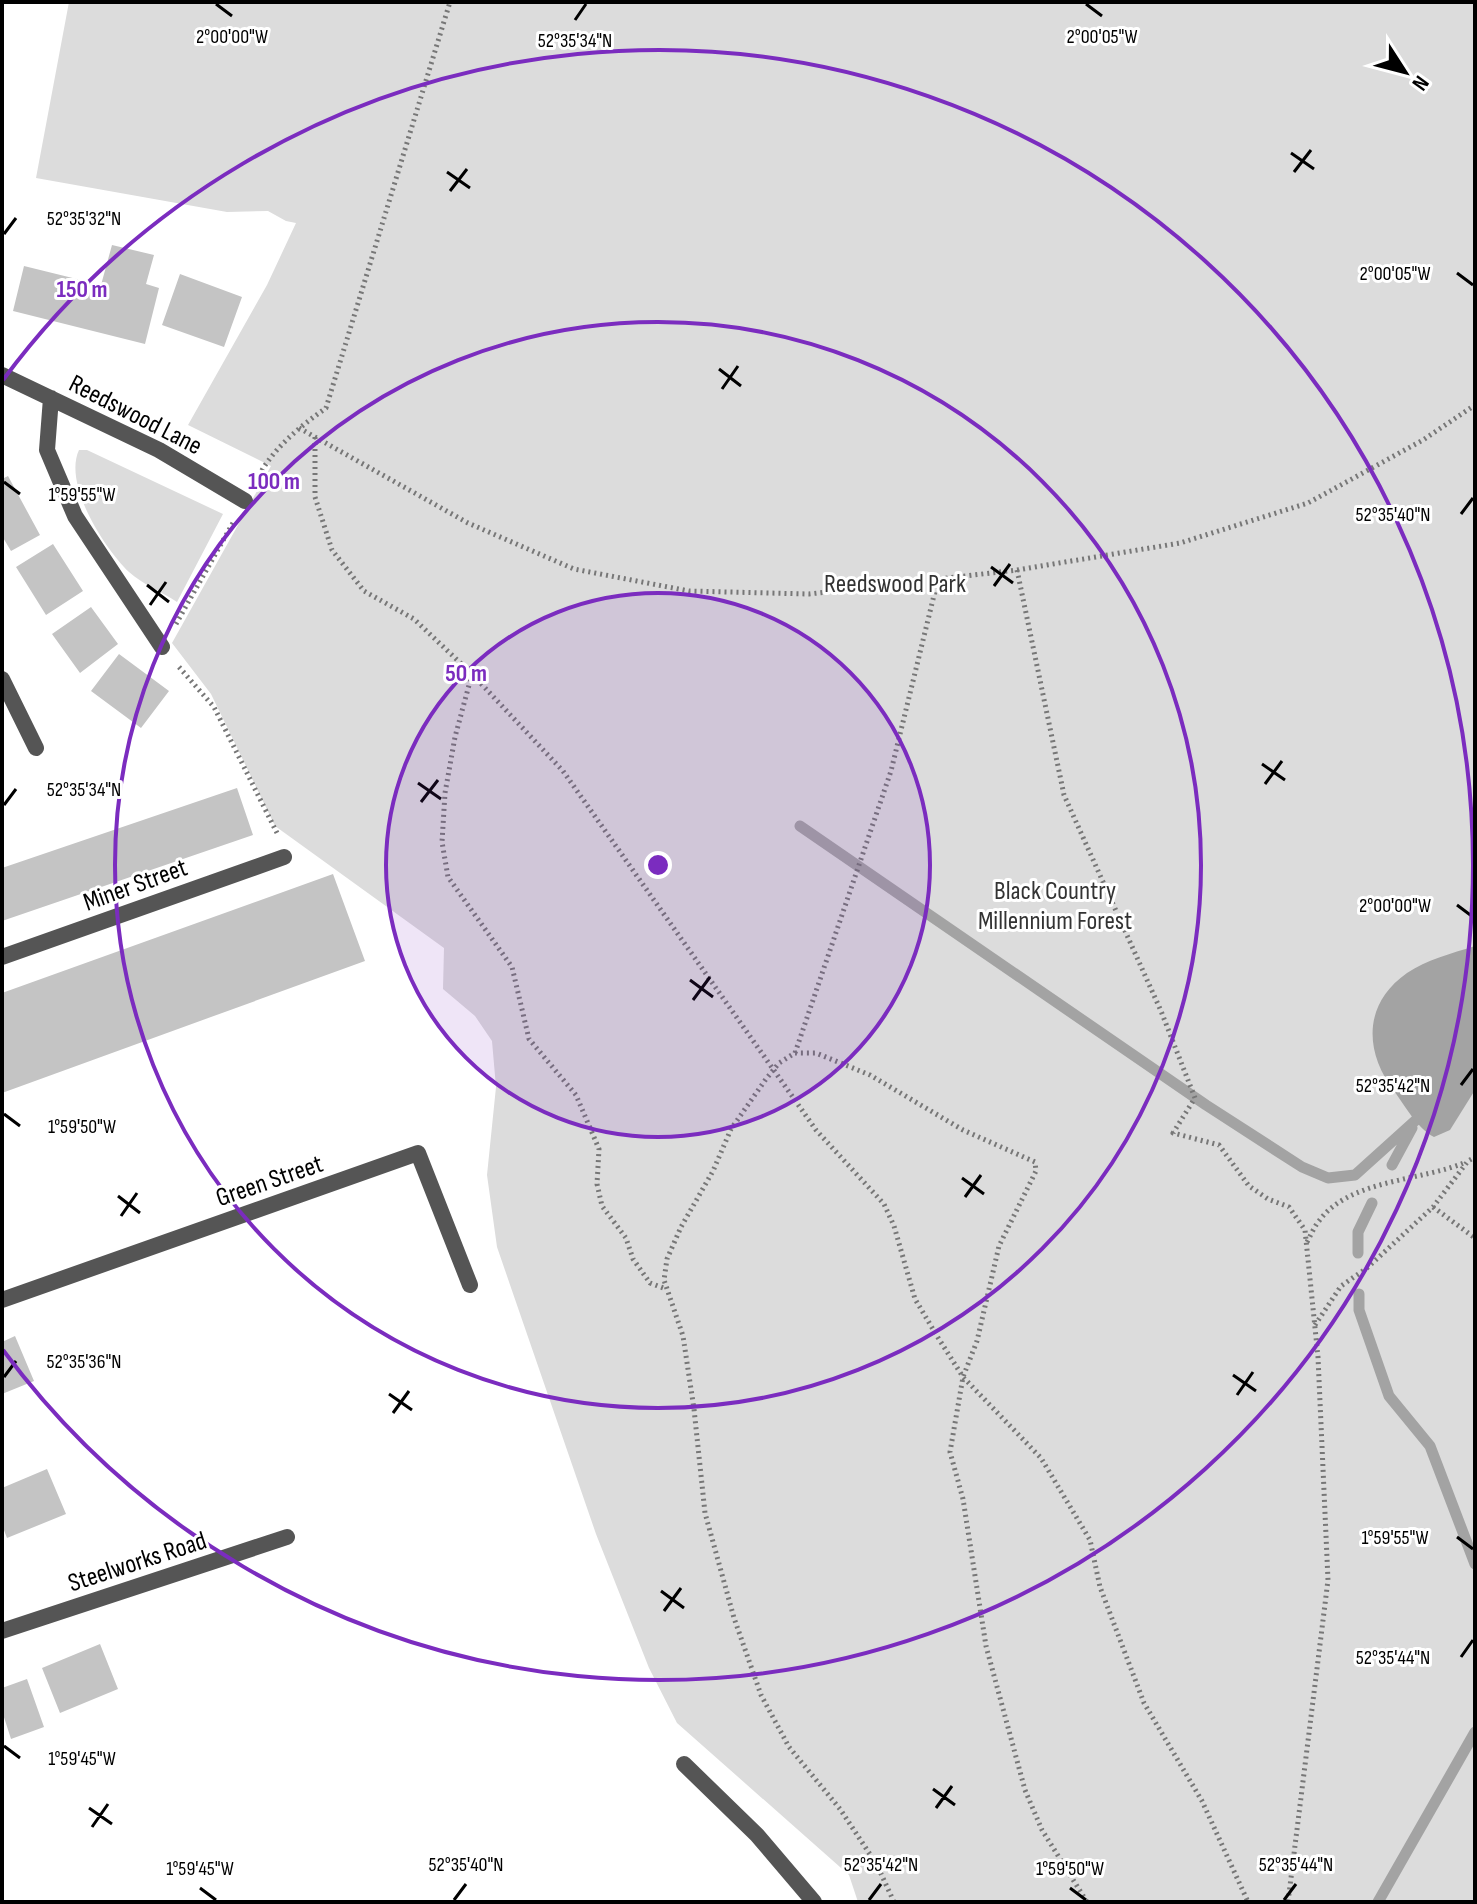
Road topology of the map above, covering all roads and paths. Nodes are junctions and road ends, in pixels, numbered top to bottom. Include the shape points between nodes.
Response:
1 (450, 2) edge
2 (2, 375) edge
3 (51, 398) junction
4 (1475, 405) edge
5 (299, 428) junction
6 (315, 437) junction
7 (245, 501) junction
8 (1017, 570) junction
9 (938, 579) junction
10 (162, 647) junction
11 (472, 674) junction
12 (2, 679) edge
13 (36, 748) dead end
14 (284, 857) joint
15 (2, 957) edge
16 (795, 1053) junction
17 (774, 1069) junction
18 (1475, 1157) edge
19 (1468, 1161) junction
20 (1433, 1207) junction
21 (1475, 1238) edge
22 (1307, 1243) junction
23 (470, 1285) dead end
24 (667, 1289) junction
25 (2, 1300) edge
26 (1315, 1326) junction
27 (963, 1377) junction
28 (287, 1537) dead end
29 (2, 1631) edge
30 (684, 1764) dead end
31 (814, 1902) edge
32 (894, 1902) edge
33 (1087, 1902) edge
34 (1248, 1902) edge
35 (1288, 1902) edge

1 - 5 path via 326,408
2 - 3 street, Reedswood Lane
3 - 7 street, Reedswood Lane via 159,450
3 - 10 street via 47,450 75,516
4 - 8 path via 1308,503 1180,543
5 - 6 path
5 - 7 path via 264,464
6 - 9 path via 468,523 574,569 689,591 809,594
6 - 11 path via 315,497 332,550 364,591 414,619
7 - 10 path
8 - 9 path
8 - 22 path via 1064,795 1195,1098 1173,1133 1219,1145 1249,1186 1289,1207 1305,1230
9 - 16 path via 891,771
10 - 14 path via 214,707 275,826
11 - 17 path via 563,771
11 - 24 path via 445,793 442,842 448,877 512,967 529,1039 576,1095 599,1149 602,1206 650,1283
12 - 13 street
14 - 15 street, Miner Street
16 - 17 path
16 - 27 path via 816,1053 870,1075 963,1130 1035,1162 1036,1171 999,1246
17 - 24 path via 731,1129 681,1227 667,1259
17 - 27 path via 816,1130 884,1204 915,1299
18 - 19 path
19 - 20 path
19 - 22 path via 1365,1188 1330,1209
20 - 21 path
20 - 26 path via 1341,1286
22 - 26 path
23 - 25 street, Green Street via 418,1153
24 - 32 path via 683,1336 705,1513 761,1695 789,1747 877,1865
26 - 35 path via 1328,1580
27 - 33 path via 950,1452 963,1499 986,1646 1025,1790 1042,1830
27 - 34 path via 1041,1458 1090,1540 1100,1587 1144,1703 1202,1801
28 - 29 street, Steelworks Road
30 - 31 street via 757,1835

